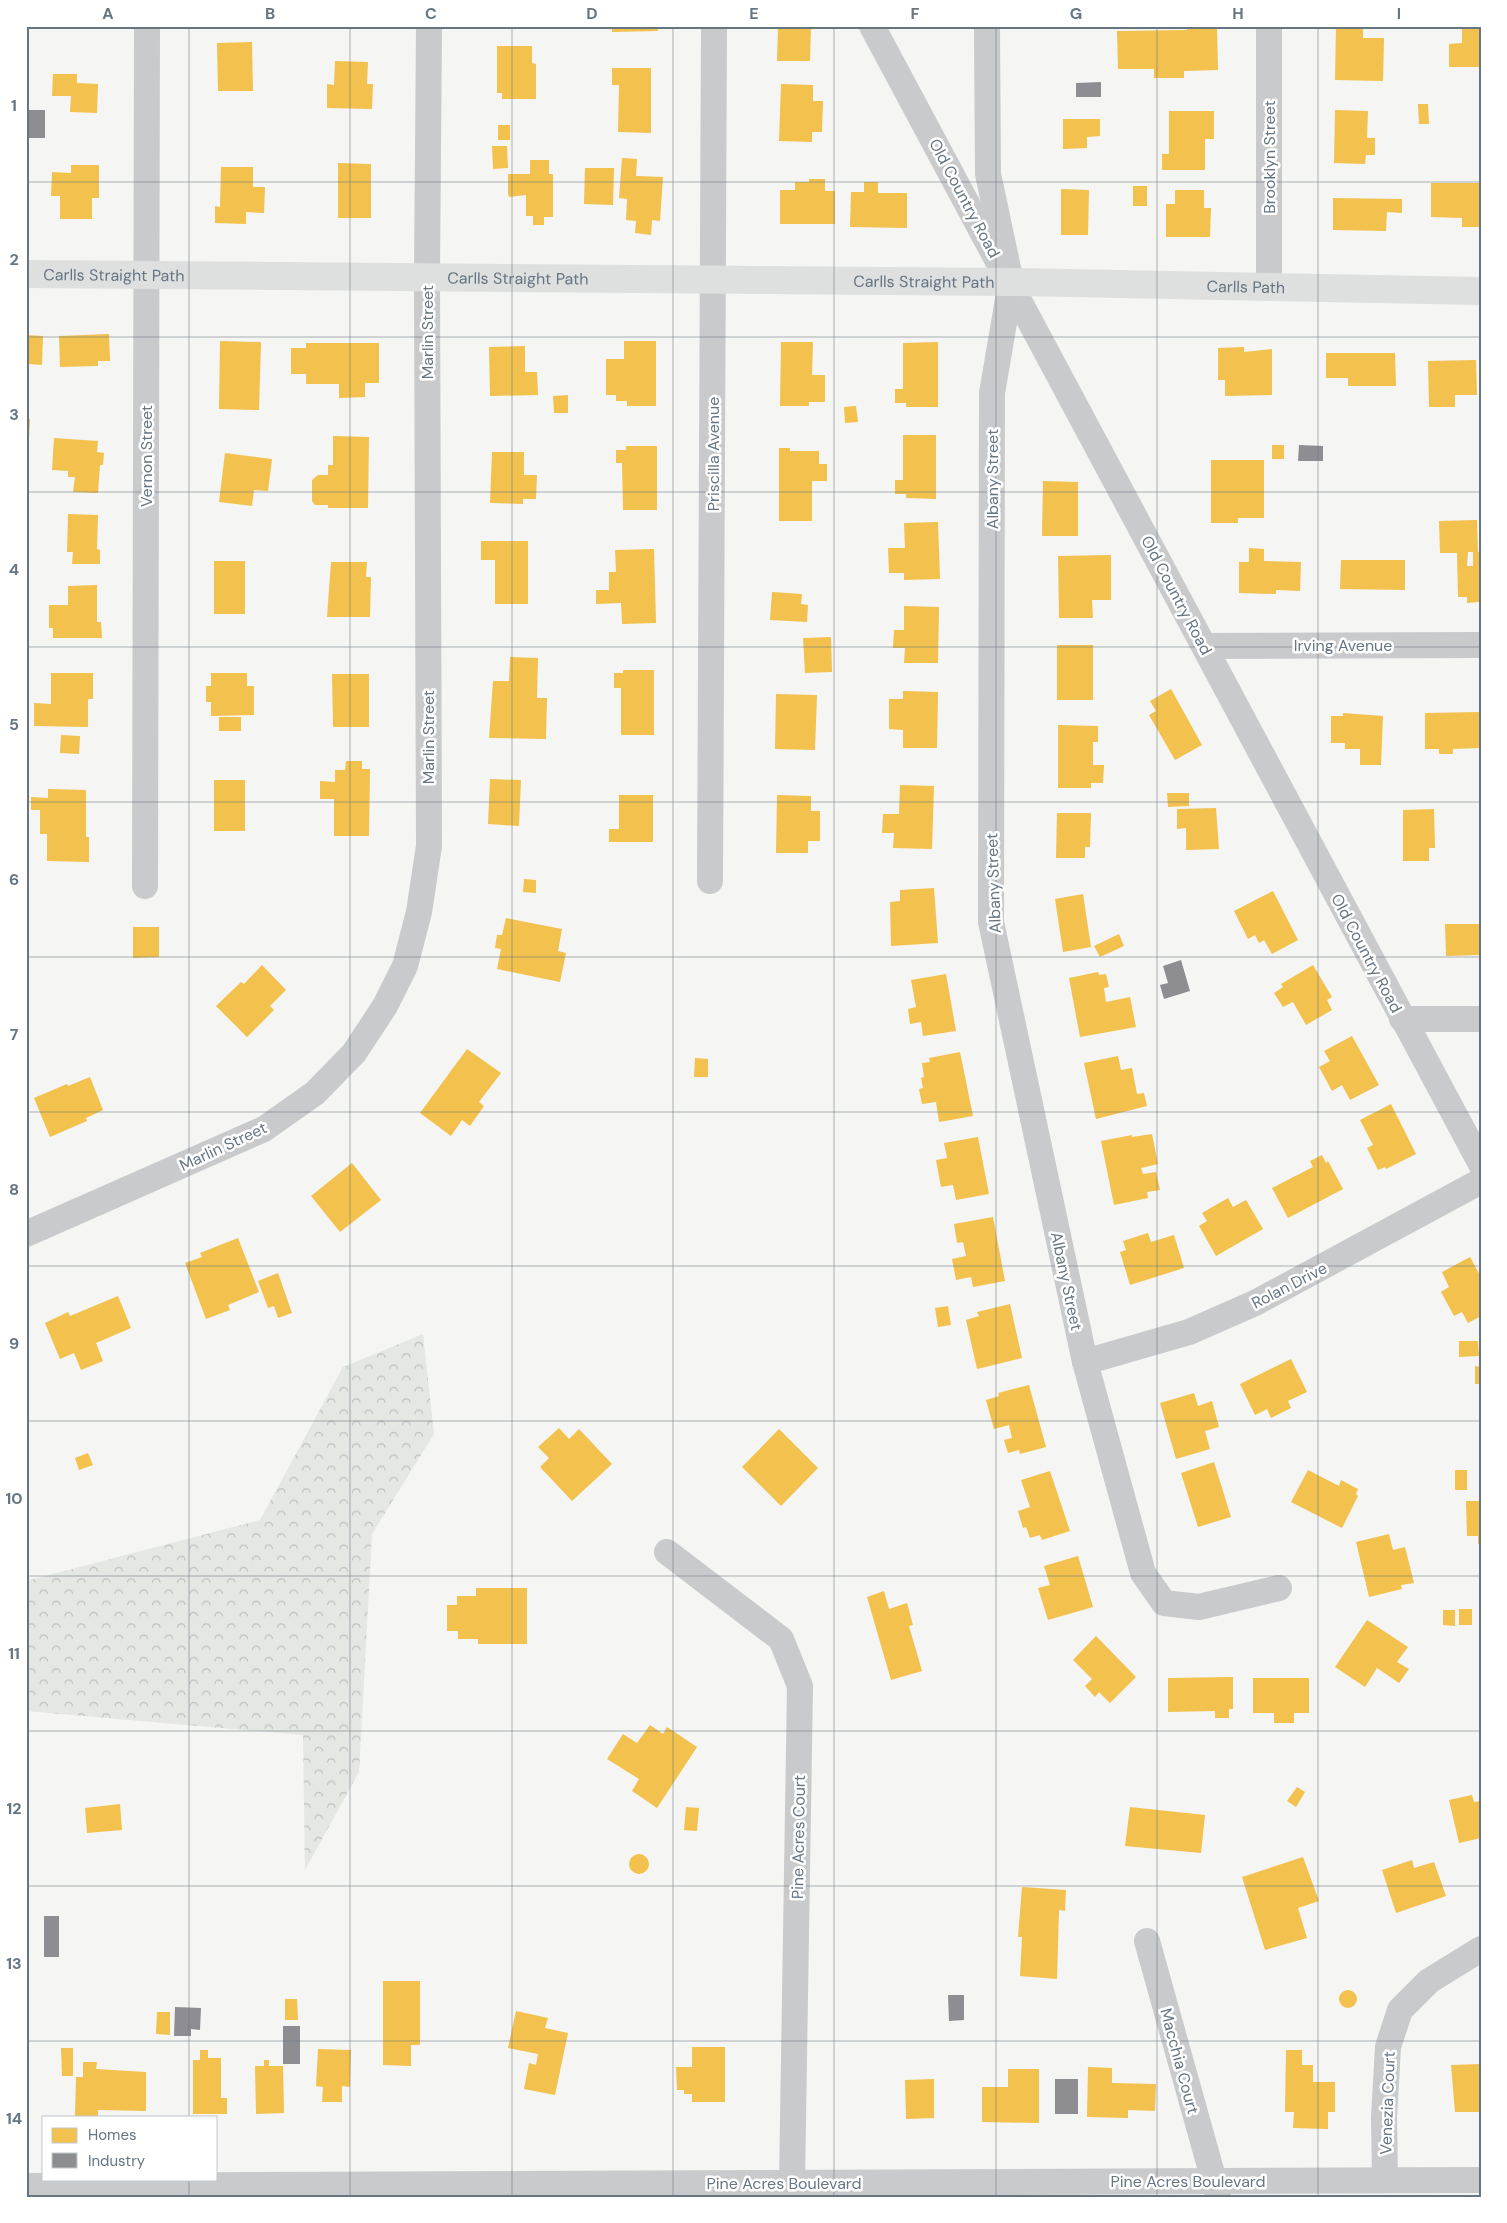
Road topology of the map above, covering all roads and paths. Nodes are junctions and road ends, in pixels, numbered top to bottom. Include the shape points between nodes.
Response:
1 (147, 26) edge
2 (429, 26) edge
3 (714, 26) edge
4 (872, 26) edge
5 (987, 26) edge
6 (1269, 26) edge
7 (26, 274) edge
8 (146, 275) junction
9 (427, 277) junction
10 (714, 280) junction
11 (1011, 282) junction
12 (1269, 288) junction
13 (1481, 291) edge
14 (1481, 645) edge
15 (1205, 646) junction
16 (710, 881) dead end
17 (145, 886) dead end
18 (1481, 1019) edge
19 (1402, 1020) junction
20 (1481, 1164) edge
21 (1481, 1181) edge
22 (26, 1234) edge
23 (1084, 1362) junction
24 (667, 1552) dead end
25 (1278, 1588) dead end
26 (1147, 1940) dead end
27 (1481, 1949) edge
28 (1385, 2180) junction
29 (1481, 2180) edge
30 (792, 2183) junction
31 (26, 2186) edge
32 (1215, 2189) edge

1 - 8 street, Vernon Street
2 - 9 street, Marlin Street
3 - 10 street, Priscilla Avenue
4 - 11 street, Old Country Road
5 - 11 street, Albany Street via 988,174
6 - 12 street, Brooklyn Street
7 - 8 street, Carlls Straight Path
8 - 9 street, Carlls Straight Path
8 - 17 street, Vernon Street
9 - 10 street, Carlls Straight Path
9 - 22 street, Marlin Street via 429,846 419,912 405,966 385,1006 354,1053 315,1093 264,1129
10 - 11 street, Carlls Straight Path
10 - 16 street, Priscilla Avenue
11 - 12 street, Carlls Path
11 - 15 street, Old Country Road
11 - 23 street, Albany Street via 992,393 991,922
12 - 13 street, Carlls Path
14 - 15 street, Irving Avenue
15 - 19 street, Old Country Road
18 - 19 street
19 - 20 street, Old Country Road
21 - 23 street, Rolan Drive via 1255,1303 1189,1332
23 - 25 street, Albany Street via 1143,1573 1164,1603 1199,1607
24 - 30 street, Pine Acres Court via 781,1639 800,1686
26 - 32 street, Macchia Court
27 - 28 street, Venezia Court via 1429,1981 1400,2010 1388,2047
28 - 29 street, Pine Acres Boulevard
28 - 32 street, Pine Acres Boulevard
30 - 31 street, Pine Acres Boulevard
30 - 32 street, Pine Acres Boulevard

